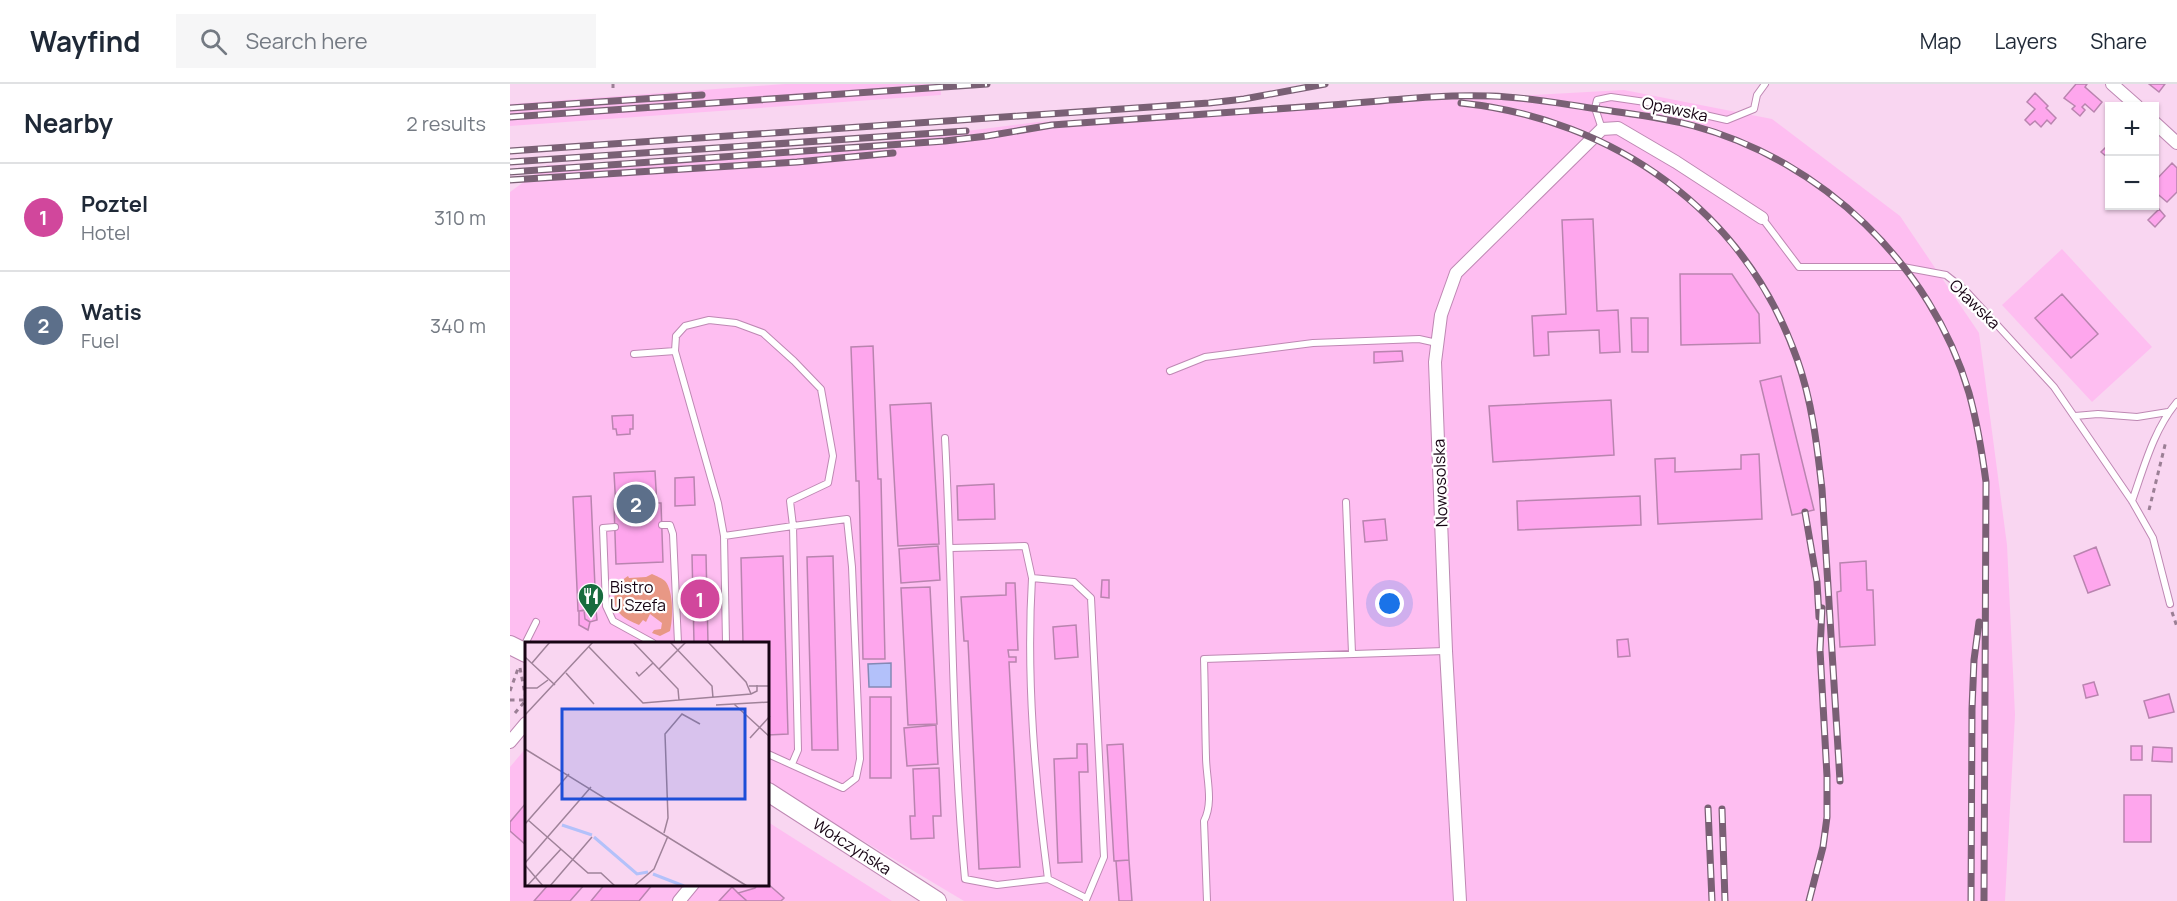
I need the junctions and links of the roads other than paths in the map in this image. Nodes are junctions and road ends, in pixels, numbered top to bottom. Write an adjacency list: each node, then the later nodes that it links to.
1 (1765, 84): 5 (lane, Opawska)
2 (2112, 84): 3 (street)
3 (2132, 102)
4 (2159, 127): 6 (street)
5 (1602, 129): 7 (street, Oławska); 8 (street, Nowosolska)
6 (2177, 143)
7 (1762, 218): 14 (lane, Oławska)
8 (1437, 343): 11 (lane); 30 (street, Nowosolska)
9 (675, 351): 10 (lane); 19 (lane); 21 (lane)
10 (634, 354)
11 (1170, 371)
12 (2177, 402): 13 (lane)
13 (2168, 412): 14 (lane); 16 (lane)
14 (2075, 416): 16 (lane, Oławska)
15 (945, 438): 22 (lane)
16 (2132, 501): 24 (lane, Oławska)
17 (1346, 502): 31 (lane)
18 (662, 525): 28 (lane)
19 (793, 526): 21 (lane); 35 (lane); 35 (lane)
20 (615, 527): 27 (lane)
21 (724, 536): 29 (lane)
22 (951, 548): 23 (lane); 37 (lane)
23 (1032, 578): 37 (lane); 39 (lane)
24 (2170, 604)
25 (536, 622): 26 (lane)
26 (525, 642)
27 (651, 642)
28 (678, 642)
29 (726, 642)
30 (1446, 651): 31 (lane); 43 (street, Nowosolska)
31 (1352, 653): 42 (lane)
32 (525, 724): 33 (street)
33 (510, 742)
34 (770, 754): 35 (lane)
35 (792, 764)
36 (770, 796): 41 (street, Wołczyńska)
37 (1048, 879): 39 (lane)
38 (692, 886): 40 (street)
39 (1086, 900)
40 (679, 901)
41 (937, 901)
42 (1207, 901)
43 (1460, 901)

